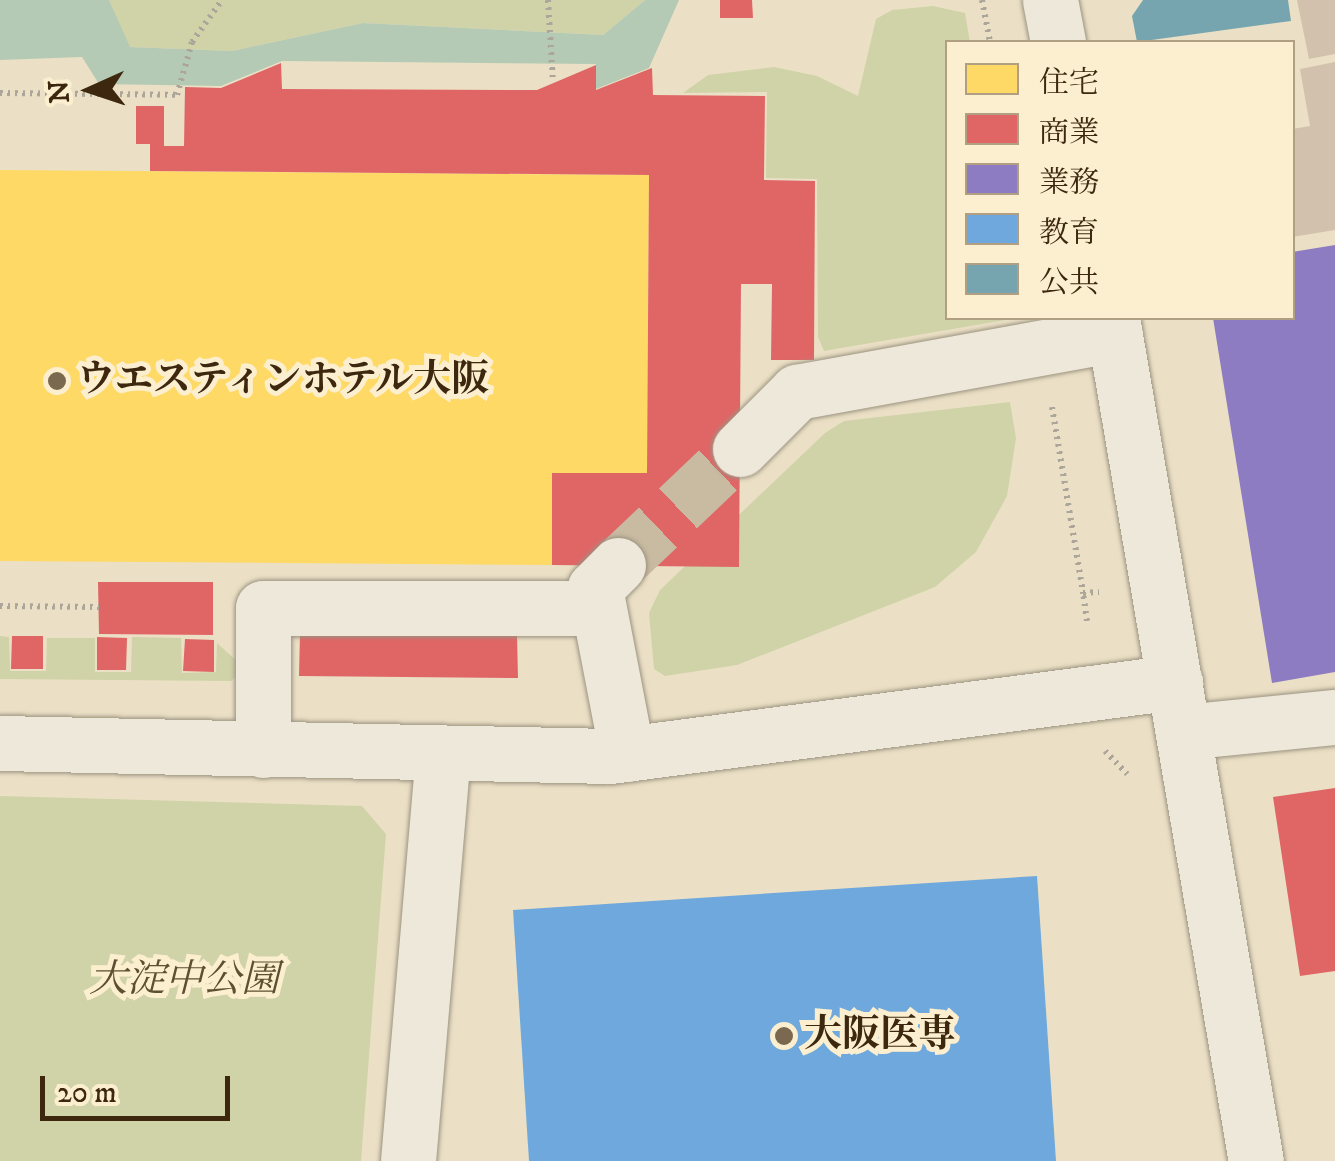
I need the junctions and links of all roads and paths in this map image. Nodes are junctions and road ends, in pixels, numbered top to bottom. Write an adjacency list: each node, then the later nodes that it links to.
1 (222, 0): 8 (path)
2 (548, 0): 7 (path)
3 (982, 0): 5 (path)
4 (1050, 0): 6 (street)
5 (990, 40)
6 (1058, 40)
7 (553, 82)
8 (0, 93)
9 (1113, 326): 10 (street); 17 (street)
10 (1042, 348): 11 (street); 13 (path)
11 (740, 448)
12 (1102, 592): 13 (path)
13 (1083, 593): 16 (path)
14 (0, 606): 15 (path)
15 (99, 606)
16 (1087, 621)
17 (1180, 706): 18 (street); 21 (street); 24 (street)
18 (1335, 718)
19 (0, 743): 20 (street)
20 (263, 750): 21 (street); 22 (street)
21 (627, 754): 22 (street)
22 (442, 755): 23 (street)
23 (408, 1161)
24 (1256, 1161)

